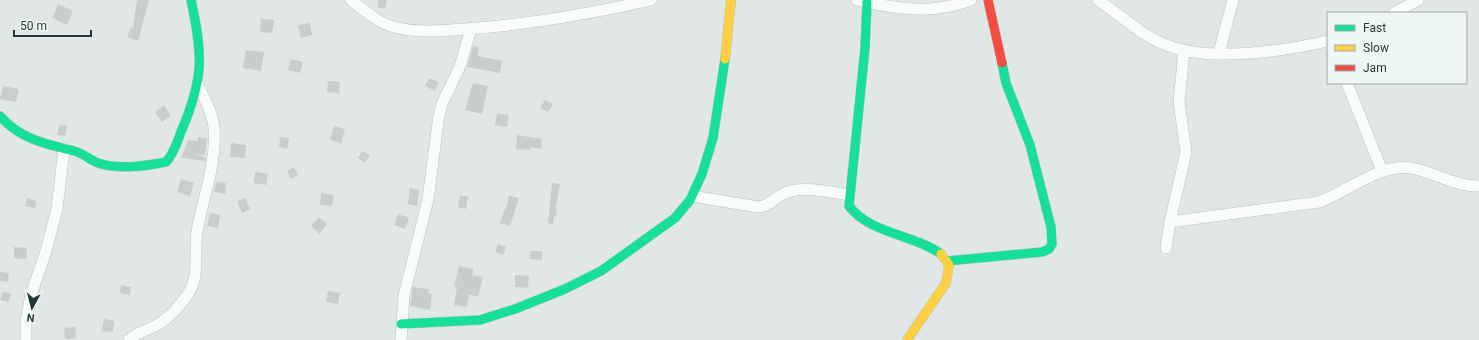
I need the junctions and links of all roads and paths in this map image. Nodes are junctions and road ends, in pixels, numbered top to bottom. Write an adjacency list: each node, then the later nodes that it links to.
1 (191, 0): 17 (street)
2 (351, 0): 12 (street)
3 (651, 0): 12 (street)
4 (732, 0): 23 (street)
5 (971, 0): 10 (street)
6 (988, 0): 26 (street)
7 (1098, 0): 14 (street)
8 (1233, 0): 15 (street)
9 (1418, 0): 11 (street)
10 (862, 1): 22 (street)
11 (1396, 12)
12 (471, 29): 27 (street)
13 (1327, 41): 15 (street)
14 (1184, 51): 15 (street); 24 (street)
15 (1219, 53)
16 (1347, 84): 20 (street)
17 (198, 85): 19 (street); 29 (street)
18 (0, 116): 19 (street)
19 (64, 149): 28 (street)
20 (1382, 171): 21 (street); 24 (street)
21 (1479, 186)
22 (849, 195): 23 (street); 26 (street)
23 (692, 196): 27 (street)
24 (1170, 222): 25 (street)
25 (1166, 248)
26 (947, 261): 30 (street)
27 (400, 334)
28 (26, 340)
29 (129, 340)
30 (907, 340)

